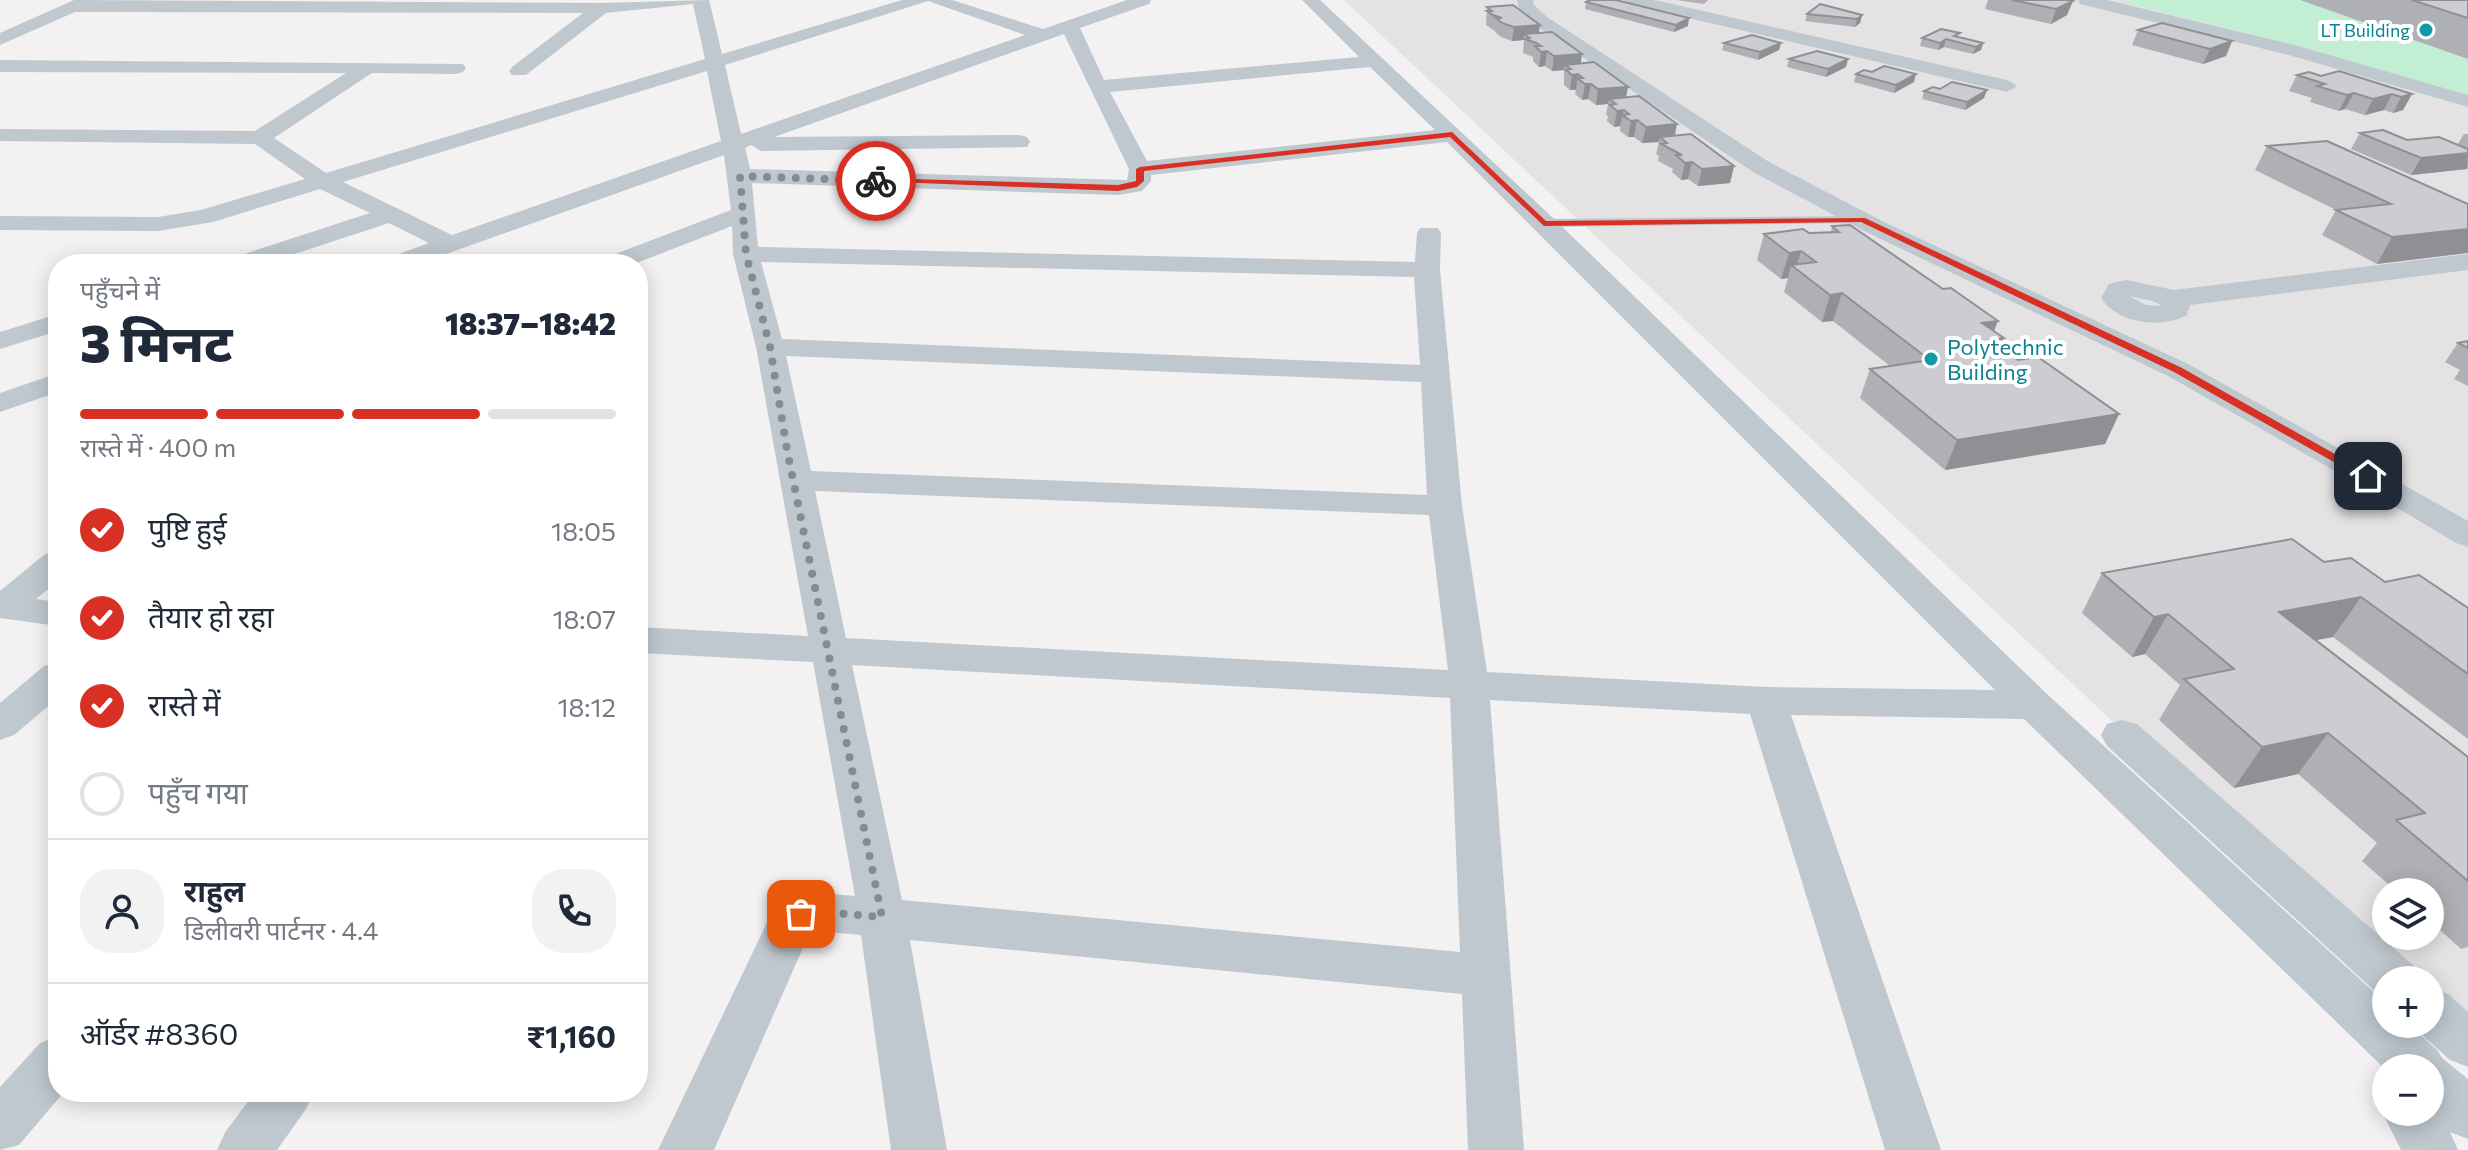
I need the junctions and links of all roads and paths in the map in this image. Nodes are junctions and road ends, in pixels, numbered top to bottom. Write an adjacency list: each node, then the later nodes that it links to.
1 (688, 0): 11 (street)
2 (701, 0): 18 (street)
3 (920, 0): 18 (street)
4 (935, 0): 16 (street)
5 (1143, 0): 15 (street)
6 (1310, 0): 19 (street)
7 (1525, 0): 36 (street)
8 (1632, 0): 14 (street)
9 (2086, 0): 26 (street)
10 (73, 7): 11 (street); 13 (street); 17 (street)
11 (601, 8): 23 (street)
12 (1752, 8): 14 (street)
13 (14, 14)
14 (1738, 24): 24 (street)
15 (1070, 26): 16 (street); 25 (street)
16 (1042, 35): 31 (street)
17 (0, 40)
18 (714, 61): 31 (street); 33 (street)
19 (1376, 61): 25 (street); 28 (street)
20 (0, 66): 21 (street)
21 (367, 68): 22 (street); 29 (street)
22 (456, 68)
23 (519, 71)
24 (2007, 86)
25 (1097, 87): 32 (street)
26 (2468, 101)
27 (0, 135): 29 (street)
28 (1452, 135): 32 (street); 38 (street)
29 (260, 138): 33 (street)
30 (1019, 142): 31 (street)
31 (736, 160): 32 (street); 34 (street); 39 (street)
32 (1140, 169)
33 (324, 182): 35 (street); 37 (street)
34 (741, 214): 42 (street); 43 (street)
35 (389, 215): 39 (street); 40 (street)
36 (1862, 220): 38 (lane); 45 (street)
37 (0, 223)
38 (1544, 223): 63 (street)
39 (451, 244): 41 (street)
40 (269, 254)
41 (422, 254)
42 (632, 254)
43 (746, 254): 48 (street); 49 (street)
44 (2468, 262): 45 (street)
45 (2060, 313): 54 (street)
46 (48, 325): 47 (street)
47 (0, 341)
48 (770, 347): 49 (street); 52 (street)
49 (1436, 374): 53 (street)
50 (48, 386): 51 (street)
51 (0, 403)
52 (794, 480): 53 (street); 59 (street)
53 (1445, 506): 61 (street)
54 (2468, 536)
55 (48, 570): 56 (street)
56 (3, 606): 57 (street)
57 (48, 613)
58 (648, 640): 59 (street)
59 (828, 649): 61 (street); 66 (street)
60 (48, 684): 64 (street)
61 (1469, 684): 62 (street); 68 (street)
62 (1766, 701): 63 (street); 84 (street)
63 (2034, 705): 69 (street)
64 (0, 725)
65 (2122, 735): 67 (street)
66 (882, 917): 68 (street); 81 (street); 82 (street)
67 (2380, 966)
68 (1484, 975): 83 (street)
69 (2344, 995): 72 (street); 73 (street)
70 (2444, 1023): 71 (street)
71 (2468, 1044)
72 (2377, 1054)
73 (2405, 1054)
74 (48, 1072): 79 (street)
75 (2444, 1091): 77 (street)
76 (280, 1102): 80 (street)
77 (2468, 1114)
78 (2417, 1126): 85 (street)
79 (0, 1127)
80 (245, 1150)
81 (686, 1150)
82 (919, 1150)
83 (1496, 1150)
84 (1913, 1150)
85 (2430, 1150)

